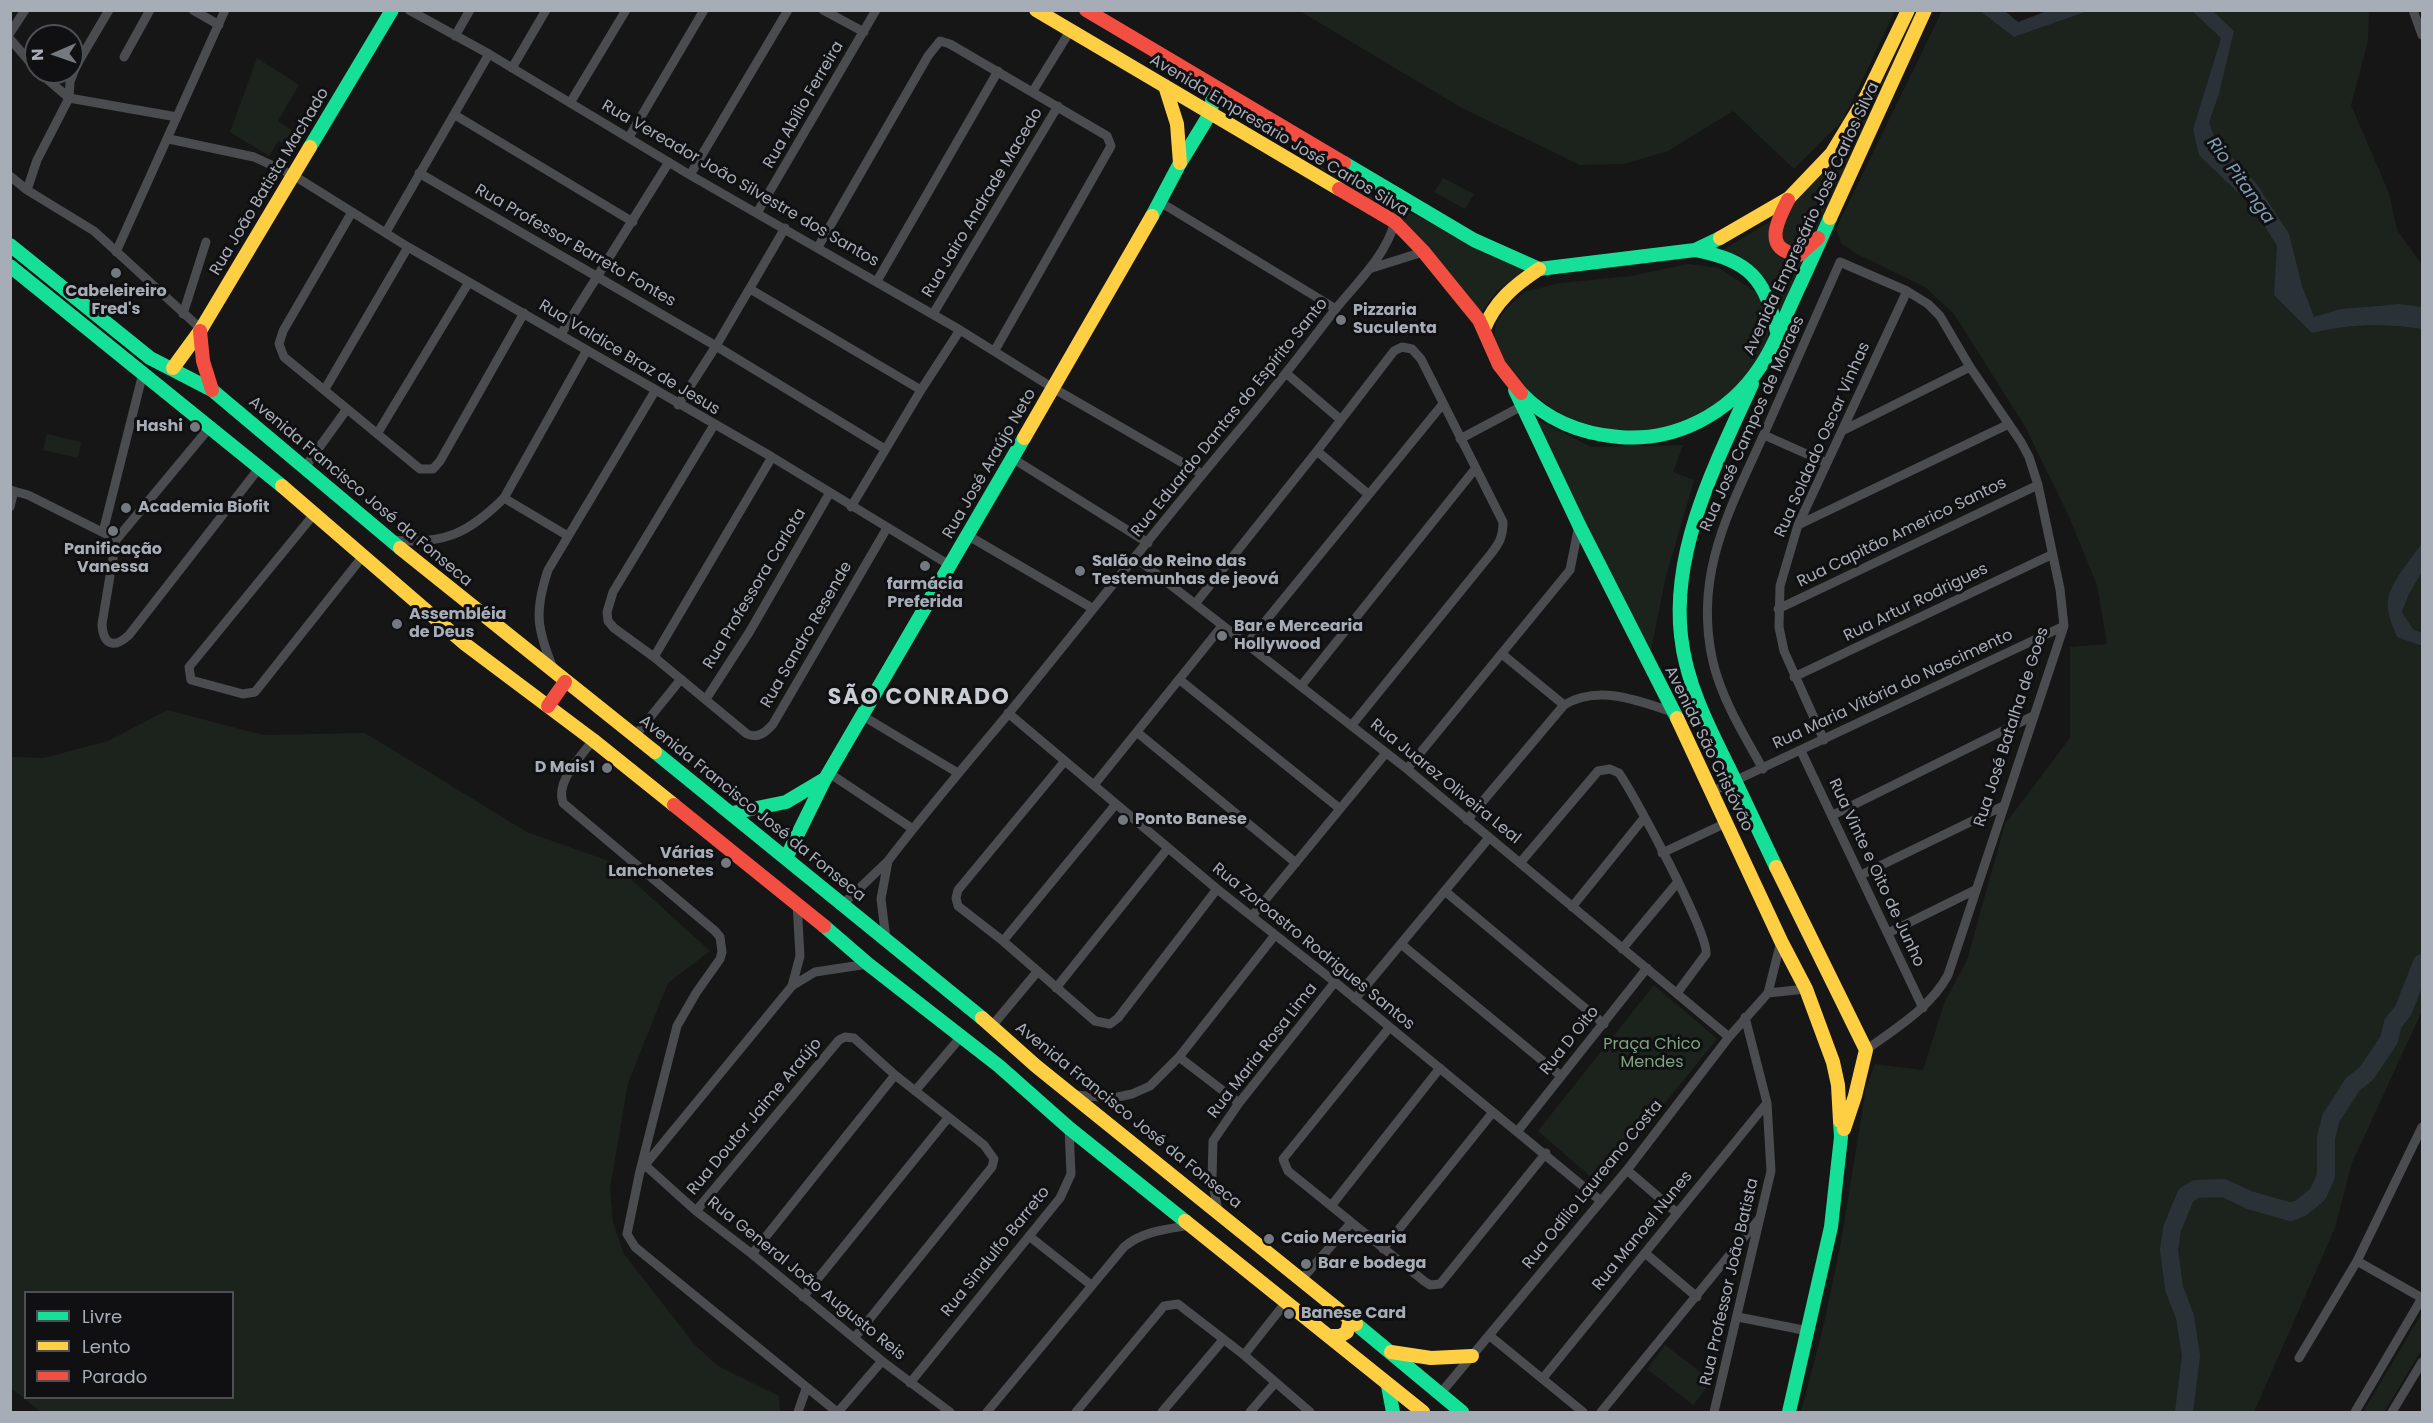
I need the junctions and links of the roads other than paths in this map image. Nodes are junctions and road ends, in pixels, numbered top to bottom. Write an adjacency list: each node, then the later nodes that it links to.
1 (25, 10): 23 (street)
2 (109, 10): 36 (street)
3 (150, 10): 29 (street)
4 (193, 10): 20 (street)
5 (225, 10): 20 (street)
6 (392, 10): 47 (main road, Rua João Batista Machado)
7 (409, 10): 25 (street, Rua Vereador João Silvestre dos Santos)
8 (470, 10): 25 (street)
9 (546, 10): 30 (street)
10 (626, 10): 37 (street)
11 (704, 10): 42 (street)
12 (788, 10): 48 (street)
13 (824, 10): 22 (street)
14 (876, 10): 22 (street, Rua Abílio Ferreira)
15 (1036, 10): 21 (main road, Avenida Empresário José Carlos Silva)
16 (1086, 10): 32 (main road, Avenida Empresário José Carlos Silva)
17 (1908, 10): 51 (main road, Avenida Empresário José Carlos Silva)
18 (1925, 10): 59 (main road, Avenida Empresário José Carlos Silva)
19 (2414, 10): 24 (street)
20 (219, 25): 41 (street)
21 (1070, 31): 34 (main road, Avenida Empresário José Carlos Silva); 35 (street)
22 (864, 32): 54 (street, Rua Abílio Ferreira)
23 (10, 33)
24 (2422, 35)
25 (455, 36): 27 (street, Rua Vereador João Silvestre dos Santos)
26 (10, 39): 28 (street)
27 (489, 54): 30 (street, Rua Vereador João Silvestre dos Santos); 40 (street)
28 (24, 56)
29 (124, 57)
30 (512, 68): 37 (street, Rua Vereador João Silvestre dos Santos)
31 (998, 71): 35 (street); 63 (street); 72 (street)
32 (1208, 83): 39 (main road); 70 (main road, Avenida Empresário José Carlos Silva)
33 (52, 84): 36 (street)
34 (1165, 86): 39 (main road, Avenida Empresário José Carlos Silva); 45 (main road)
35 (1033, 91): 38 (street)
36 (69, 98): 41 (street); 50 (street)
37 (570, 103): 42 (street, Rua Vereador João Silvestre dos Santos)
38 (1058, 106): 79 (street, Rua Jairo Andrade Macedo); 87 (street)
39 (1211, 112): 45 (main road, Rua José Araújo Neto); 56 (main road, Avenida Empresário José Carlos Silva)
40 (454, 115): 46 (street); 55 (street)
41 (177, 117): 43 (street)
42 (629, 137): 44 (street, Rua Vereador João Silvestre dos Santos)
43 (169, 139): 47 (street, Rua Valdice Braz de Jesus); 66 (street)
44 (669, 162): 48 (street, Rua Vereador João Silvestre dos Santos); 55 (street)
45 (1180, 163): 52 (main road, Rua José Araújo Neto)
46 (419, 173): 58 (street); 71 (street, Rua Professor Barreto Fontes)
47 (293, 175): 53 (street, Rua Valdice Braz de Jesus); 81 (main road, Rua João Batista Machado)
48 (690, 175): 54 (street, Rua Vereador João Silvestre dos Santos)
49 (10, 176): 50 (street)
50 (27, 190): 66 (street)
51 (1789, 198): 59 (main road); 64 (main road, Avenida Empresário José Carlos Silva)
52 (1160, 202): 76 (street); 94 (main road, Rua José Araújo Neto)
53 (352, 212): 58 (street, Rua Valdice Braz de Jesus); 95 (street)
54 (757, 213): 57 (street, Rua Vereador João Silvestre dos Santos)
55 (633, 222): 71 (street)
56 (1395, 222): 65 (main road, Avenida Empresário José Carlos Silva); 69 (street, Rua Eduardo Dantas do Espírito Santo)
57 (785, 228): 63 (street, Rua Vereador João Silvestre dos Santos); 74 (street)
58 (386, 232): 62 (street, Rua Valdice Braz de Jesus)
59 (1823, 233): 83 (main road, Avenida Empresário José Carlos Silva)
60 (206, 242): 78 (street)
61 (10, 245): 89 (main road, Avenida Francisco José da Fonseca)
62 (408, 247): 73 (street, Rua Valdice Braz de Jesus); 95 (street)
63 (818, 247): 72 (street, Rua Vereador João Silvestre dos Santos)
64 (1695, 250): 70 (main road, Avenida Empresário José Carlos Silva); 83 (main road)
65 (1426, 251): 69 (street); 80 (main road, Avenida Empresário José Carlos Silva)
66 (116, 252): 78 (street)
67 (1840, 262): 75 (street, Rua José Batalha de Goes); 109 (street, Rua José Campos de Moraes)
68 (10, 266): 90 (main road)
69 (1372, 268): 76 (street, Rua Eduardo Dantas do Espírito Santo)
70 (1539, 270): 80 (main road)
71 (598, 276): 84 (street); 85 (street, Rua Professor Barreto Fontes)
72 (877, 281): 79 (street, Rua Vereador João Silvestre dos Santos)
73 (469, 282): 77 (street, Rua Valdice Braz de Jesus); 108 (street)
74 (750, 289): 85 (street); 97 (street)
75 (1907, 291): 88 (street, Rua José Batalha de Goes); 107 (street, Rua Soldado Oscar Vinhas)
76 (1336, 309): 91 (street, Rua Eduardo Dantas do Espírito Santo)
77 (524, 313): 84 (street, Rua Valdice Braz de Jesus); 108 (street)
78 (183, 314): 81 (street)
79 (933, 314): 82 (street, Rua Vereador João Silvestre dos Santos)
80 (1484, 329): 93 (main road, Avenida Empresário José Carlos Silva)
81 (200, 330): 89 (main road, Rua João Batista Machado); 96 (main road)
82 (960, 330): 87 (street, Rua Vereador João Silvestre dos Santos); 97 (street)
83 (1777, 332): 92 (main road, Avenida Empresário José Carlos Silva)
84 (561, 334): 86 (street, Rua Valdice Braz de Jesus)
85 (716, 346): 99 (street); 111 (street, Rua Professor Barreto Fontes)
86 (587, 350): 98 (street, Rua Valdice Braz de Jesus); 124 (street)
87 (995, 350): 94 (street, Rua Vereador João Silvestre dos Santos)
88 (1970, 367): 104 (street, Rua José Batalha de Goes); 107 (street)
89 (173, 368): 96 (main road, Avenida Francisco José da Fonseca)
90 (143, 373): 106 (main road); 131 (street)
91 (1287, 374): 103 (street); 119 (street, Rua Eduardo Dantas do Espírito Santo)
92 (1755, 379): 93 (main road, Avenida Empresário José Carlos Silva); 173 (main road, Avenida São Cristóvão)
93 (1513, 385): 101 (main road, Avenida São Cristóvão)
94 (1053, 388): 114 (main road, Rua José Araújo Neto); 119 (street, Rua Vereador João Silvestre dos Santos)
95 (325, 389): 102 (street)
96 (212, 390): 117 (main road, Avenida Francisco José da Fonseca)
97 (921, 390): 111 (street)
98 (656, 391): 99 (street, Rua Valdice Braz de Jesus); 132 (street)
99 (678, 405): 105 (street, Rua Valdice Braz de Jesus)
100 (1442, 405): 103 (street); 110 (street); 123 (street)
101 (1522, 406): 110 (street); 128 (main road, Avenida São Cristóvão)
102 (347, 410): 108 (street); 117 (street)
103 (1341, 420): 112 (street)
104 (2009, 424): 120 (street, Rua José Batalha de Goes); 129 (street)
105 (714, 425): 113 (street, Rua Valdice Braz de Jesus); 148 (street, Rua Sandro Resende)
106 (210, 427): 116 (main road); 135 (street)
107 (1842, 431): 115 (street, Rua Soldado Oscar Vinhas)
108 (377, 434)
109 (1764, 435): 115 (street); 170 (street, Rua José Campos de Moraes)
110 (1460, 439): 118 (street)
111 (885, 449): 126 (street)
112 (1317, 451): 123 (street); 141 (street)
113 (772, 457): 122 (street, Rua Valdice Braz de Jesus); 148 (street)
114 (1012, 458): 133 (main road, Rua José Araújo Neto); 136 (street)
115 (1827, 463): 129 (street, Rua Soldado Oscar Vinhas)
116 (260, 467): 127 (main road); 135 (street)
117 (305, 467): 134 (main road, Avenida Francisco José da Fonseca)
118 (1475, 469): 153 (street); 161 (street)
119 (1202, 474): 136 (street, Rua Eduardo Dantas do Espírito Santo)
120 (2038, 485): 137 (street, Rua José Batalha de Goes); 143 (street, Rua Capitão Americo Santos)
121 (12, 490): 125 (street); 131 (street)
122 (830, 494): 126 (street, Rua Valdice Braz de Jesus); 154 (street, Rua Professora Carlota)
123 (1368, 494): 146 (street)
124 (504, 498): 132 (street); 134 (street)
125 (10, 507)
126 (851, 507): 130 (street, Rua Valdice Braz de Jesus)
127 (315, 513): 138 (main road); 138 (street)
128 (1579, 525): 147 (street); 158 (main road, Avenida São Cristóvão)
129 (1798, 525): 143 (street, Rua Soldado Oscar Vinhas)
130 (887, 528): 140 (street, Rua Valdice Braz de Jesus); 154 (street, Rua Sandro Resende)
131 (103, 532): 135 (street)
132 (568, 536): 150 (street)
133 (967, 536): 140 (main road, Rua José Araújo Neto); 142 (street)
134 (389, 539): 150 (main road, Avenida Francisco José da Fonseca)
135 (116, 540)
136 (1148, 543): 139 (street, Rua Eduardo Dantas do Espírito Santo)
137 (2051, 555): 145 (street, Rua José Batalha de Goes); 149 (street, Rua Artur Rodrigues)
138 (363, 556): 156 (main road)
139 (1136, 558): 141 (street, Rua Juarez Oliveira Leal); 142 (street, Rua Eduardo Dantas do Espírito Santo)
140 (951, 566): 159 (main road, Rua José Araújo Neto)
141 (1195, 604): 144 (street, Rua Juarez Oliveira Leal)
142 (1092, 608): 157 (street, Rua Eduardo Dantas do Espírito Santo)
143 (1778, 609): 149 (street, Rua Soldado Oscar Vinhas)
144 (1222, 626): 146 (street, Rua Juarez Oliveira Leal); 152 (street)
145 (2064, 626): 160 (street, Rua José Batalha de Goes); 165 (street, Rua Maria Vitória do Nascimento)
146 (1246, 645): 153 (street, Rua Juarez Oliveira Leal)
147 (1502, 654): 155 (street); 169 (street)
148 (654, 657): 151 (street, Rua Sandro Resende)
149 (1794, 677): 165 (street, Rua Soldado Oscar Vinhas)
150 (560, 678): 156 (main road); 163 (main road, Avenida Francisco José da Fonseca)
151 (681, 679): 154 (street, Rua Sandro Resende); 163 (street)
152 (1180, 680): 162 (street); 178 (street)
153 (1301, 686): 161 (street, Rua Juarez Oliveira Leal)
154 (706, 699)
155 (1564, 705): 158 (street); 182 (street)
156 (548, 706): 164 (main road)
157 (1008, 713): 168 (street, Rua Zoroastro Rodrigues Santos); 171 (street, Rua Eduardo Dantas do Espírito Santo)
158 (1675, 713): 175 (main road, Avenida São Cristóvão)
159 (863, 716): 171 (street); 172 (main road, Rua José Araújo Neto)
160 (2033, 716): 177 (street, Rua José Batalha de Goes); 180 (street)
161 (1352, 726): 167 (street, Rua Juarez Oliveira Leal)
162 (1138, 733): 174 (street); 190 (street)
163 (635, 736): 179 (main road, Avenida Francisco José da Fonseca)
164 (593, 740): 197 (main road); 247 (street)
165 (1824, 740): 166 (street, Rua Maria Vitória do Nascimento)
166 (1801, 751): 170 (street, Rua Maria Vitória do Nascimento); 180 (street, Rua Vinte e Oito de Junho)
167 (1386, 753): 169 (street, Rua Juarez Oliveira Leal); 178 (street)
168 (1065, 762): 174 (street, Rua Zoroastro Rodrigues Santos); 205 (street)
169 (1407, 769): 182 (street, Rua Juarez Oliveira Leal)
170 (1763, 769): 173 (street, Rua Maria Vitória do Nascimento)
171 (958, 773): 184 (street, Rua Eduardo Dantas do Espírito Santo)
172 (827, 776): 179 (main road); 184 (street); 188 (main road, Rua José Araújo Neto)
173 (1735, 781): 175 (street, Rua Maria Vitória do Nascimento); 226 (main road, Avenida São Cristóvão)
174 (1094, 785): 176 (street, Rua Zoroastro Rodrigues Santos)
175 (1711, 792): 183 (main road, Avenida São Cristóvão)
176 (1116, 804): 186 (street, Rua Zoroastro Rodrigues Santos); 205 (street)
177 (2003, 806): 192 (street); 195 (street, Rua José Batalha de Goes)
178 (1339, 808): 190 (street)
179 (732, 813): 188 (main road, Avenida Francisco José da Fonseca)
180 (1833, 815): 192 (street, Rua Vinte e Oito de Junho)
181 (1644, 818): 187 (street); 191 (street); 199 (street)
182 (1467, 820): 185 (street, Rua Juarez Oliveira Leal)
183 (1726, 824): 187 (street); 204 (main road, Avenida São Cristóvão)
184 (913, 829): 189 (street, Rua Eduardo Dantas do Espírito Santo)
185 (1488, 839): 191 (street, Rua Juarez Oliveira Leal); 196 (street)
186 (1168, 848): 194 (street, Rua Zoroastro Rodrigues Santos); 213 (street)
187 (1662, 853): 193 (street)
188 (786, 858): 198 (main road, Avenida Francisco José da Fonseca)
189 (888, 861): 198 (street); 203 (street, Rua Eduardo Dantas do Espírito Santo)
190 (1296, 863): 200 (street)
191 (1520, 863): 199 (street, Rua Juarez Oliveira Leal)
192 (1861, 875): 201 (street, Rua Vinte e Oito de Junho)
193 (1677, 883): 207 (street); 215 (street)
194 (1217, 889): 200 (street, Rua Zoroastro Rodrigues Santos); 213 (street)
195 (1975, 890): 201 (street); 218 (street, Rua José Batalha de Goes)
196 (1446, 892): 206 (street); 220 (street)
197 (797, 903): 208 (main road); 212 (street)
198 (844, 903): 203 (main road, Avenida Francisco José da Fonseca)
199 (1572, 907): 207 (street, Rua Juarez Oliveira Leal)
200 (1252, 916): 202 (street, Rua Zoroastro Rodrigues Santos)
201 (1888, 933): 218 (street, Rua Vinte e Oito de Junho)
202 (1275, 935): 211 (street, Rua Zoroastro Rodrigues Santos); 227 (street)
203 (886, 939): 221 (main road, Avenida Francisco José da Fonseca)
204 (1781, 940): 214 (main road, Avenida São Cristóvão); 216 (street)
205 (1004, 941): 210 (street)
206 (1401, 944): 217 (street); 233 (street)
207 (1622, 949): 209 (street, Rua Juarez Oliveira Leal)
208 (868, 964): 212 (street); 224 (main road)
209 (1647, 968): 215 (street, Rua Juarez Oliveira Leal); 220 (street, Rua D Oito)
210 (1037, 972): 213 (street); 221 (street)
211 (1335, 982): 217 (street, Rua Zoroastro Rodrigues Santos); 238 (street, Rua Maria Rosa Lima)
212 (792, 986): 247 (street)
213 (1056, 988)
214 (1806, 989): 216 (street); 235 (main road, Avenida São Cristóvão)
215 (1677, 993): 223 (street, Rua Juarez Oliveira Leal)
216 (1768, 993): 219 (street, Rua Odílio Laureano Costa)
217 (1355, 999): 222 (street, Rua Zoroastro Rodrigues Santos)
218 (1923, 1008): 226 (street, Rua José Batalha de Goes)
219 (1745, 1017): 223 (street, Rua Odílio Laureano Costa); 239 (street, Rua Professor João Batista)
220 (1604, 1024): 233 (street, Rua D Oito)
221 (992, 1026): 225 (main road, Avenida Francisco José da Fonseca)
222 (1389, 1028): 230 (street, Rua Zoroastro Rodrigues Santos); 250 (street)
223 (1729, 1037): 248 (street, Rua Odílio Laureano Costa)
224 (960, 1038): 228 (main road); 236 (street)
225 (1017, 1047): 228 (main road); 229 (main road, Avenida Francisco José da Fonseca)
226 (1866, 1050): 231 (main road)
227 (1179, 1057): 237 (street); 238 (street)
228 (999, 1066): 234 (main road)
229 (1036, 1066): 234 (main road); 237 (main road, Avenida Francisco José da Fonseca)
230 (1440, 1068): 240 (street, Rua Zoroastro Rodrigues Santos); 250 (street)
231 (1861, 1074): 235 (main road); 245 (main road)
232 (895, 1075): 236 (street, Rua Doutor Jaime Araújo); 251 (street, Rua Doutor Jaime Araújo); 260 (street)
233 (1561, 1076): 244 (street, Rua D Oito)
234 (1014, 1080): 243 (main road)
235 (1838, 1085): 245 (main road, Avenida São Cristóvão)
236 (915, 1091): 241 (street, Rua Doutor Jaime Araújo)
237 (1073, 1094): 252 (main road, Avenida Francisco José da Fonseca)
238 (1239, 1102): 252 (street, Rua Maria Rosa Lima)
239 (1767, 1104): 253 (street, Rua Manoel Nunes); 254 (street, Rua Professor João Batista)
240 (1492, 1112): 244 (street, Rua Zoroastro Rodrigues Santos); 258 (street)
241 (948, 1118): 264 (street); 274 (street, Rua Doutor Jaime Araújo)
242 (2422, 1127): 261 (street)
243 (1069, 1128): 256 (main road); 257 (street, Rua Sindulfo Barreto)
244 (1517, 1132): 246 (street, Rua Zoroastro Rodrigues Santos)
245 (1841, 1137): 270 (main road)
246 (1546, 1154): 249 (street, Rua Zoroastro Rodrigues Santos); 258 (street)
247 (643, 1168): 251 (street, Rua General João Augusto Reis); 287 (street)
248 (1628, 1170): 249 (street, Rua Odílio Laureano Costa); 253 (street)
249 (1601, 1201): 273 (street, Rua Odílio Laureano Costa)
250 (1331, 1206): 255 (street)
251 (696, 1211): 260 (street, Rua General João Augusto Reis)
252 (1218, 1211): 262 (main road, Avenida Francisco José da Fonseca)
253 (1677, 1213): 259 (street, Rua Manoel Nunes)
254 (1762, 1216): 265 (street); 268 (street, Rua Professor João Batista)
255 (1351, 1223): 258 (street); 262 (street)
256 (1191, 1225): 263 (street); 267 (main road)
257 (1029, 1236): 263 (street); 284 (street, Rua Sindulfo Barreto)
258 (1383, 1249)
259 (1645, 1253): 265 (street); 283 (street, Rua Manoel Nunes)
260 (752, 1254): 264 (street, Rua General João Augusto Reis)
261 (2357, 1262): 266 (street); 280 (street)
262 (1302, 1279): 269 (main road, Avenida Francisco José da Fonseca)
263 (1091, 1285): 294 (street)
264 (802, 1297): 274 (street, Rua General João Augusto Reis)
265 (1697, 1297): 302 (street)
266 (2422, 1298): 305 (street)
267 (1286, 1302): 272 (main road); 278 (street)
268 (1738, 1317): 270 (street); 303 (street, Rua Professor João Batista)
269 (1350, 1319): 271 (main road, Avenida Francisco José da Fonseca); 272 (main road)
270 (1808, 1331): 304 (main road)
271 (1365, 1332): 276 (main road, Avenida Francisco José da Fonseca); 277 (main road)
272 (1329, 1336): 277 (main road)
273 (1490, 1336): 279 (street, Rua Odílio Laureano Costa); 283 (street)
274 (855, 1338): 281 (street, Rua General João Augusto Reis)
275 (1223, 1340): 278 (street); 295 (street); 296 (street)
276 (1387, 1351): 279 (main road); 288 (main road, Avenida Francisco José da Fonseca)
277 (1348, 1352): 286 (main road)
278 (1244, 1355): 285 (street)
279 (1472, 1356): 288 (street, Rua Odílio Laureano Costa)
280 (2299, 1358)
281 (882, 1360): 284 (street, Rua General João Augusto Reis); 292 (street)
282 (2422, 1362): 289 (street)
283 (1543, 1378): 301 (street)
284 (910, 1383): 293 (street, Rua General João Augusto Reis)
285 (1275, 1383): 297 (street); 298 (street)
286 (1388, 1386): 290 (main road); 299 (main road)
287 (806, 1389): 291 (street); 292 (street)
288 (1440, 1394): 300 (main road, Avenida Francisco José da Fonseca)
289 (2397, 1411)
290 (1421, 1412)
291 (798, 1413)
292 (837, 1413)
293 (950, 1413)
294 (987, 1413)
295 (1076, 1413)
296 (1162, 1413)
297 (1250, 1413)
298 (1310, 1413)
299 (1393, 1413)
300 (1462, 1413)
301 (1583, 1413)
302 (1601, 1413)
303 (1714, 1413)
304 (1789, 1413)
305 (2355, 1413)

